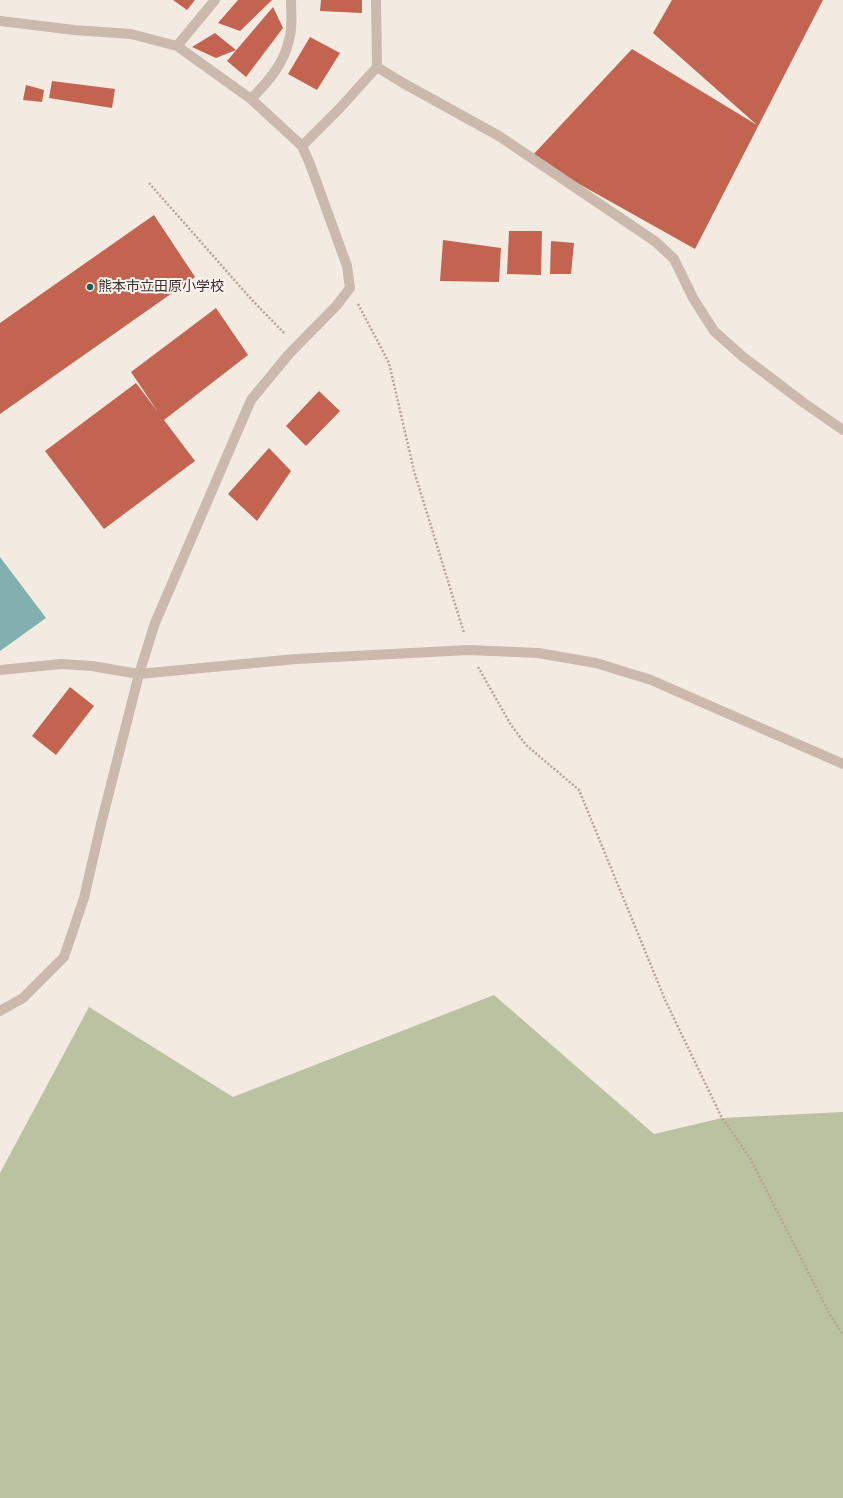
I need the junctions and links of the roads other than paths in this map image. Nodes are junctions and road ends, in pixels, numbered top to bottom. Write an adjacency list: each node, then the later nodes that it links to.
1 (215, 0): 5 (street)
2 (291, 0): 7 (street)
3 (376, 0): 6 (street)
4 (0, 21): 5 (street)
5 (177, 46): 7 (street)
6 (377, 67): 8 (street); 9 (street)
7 (251, 99): 8 (street)
8 (302, 146): 11 (street)
9 (843, 430)
10 (0, 670): 11 (street)
11 (139, 674): 12 (street); 13 (street)
12 (843, 764)
13 (0, 1011)

